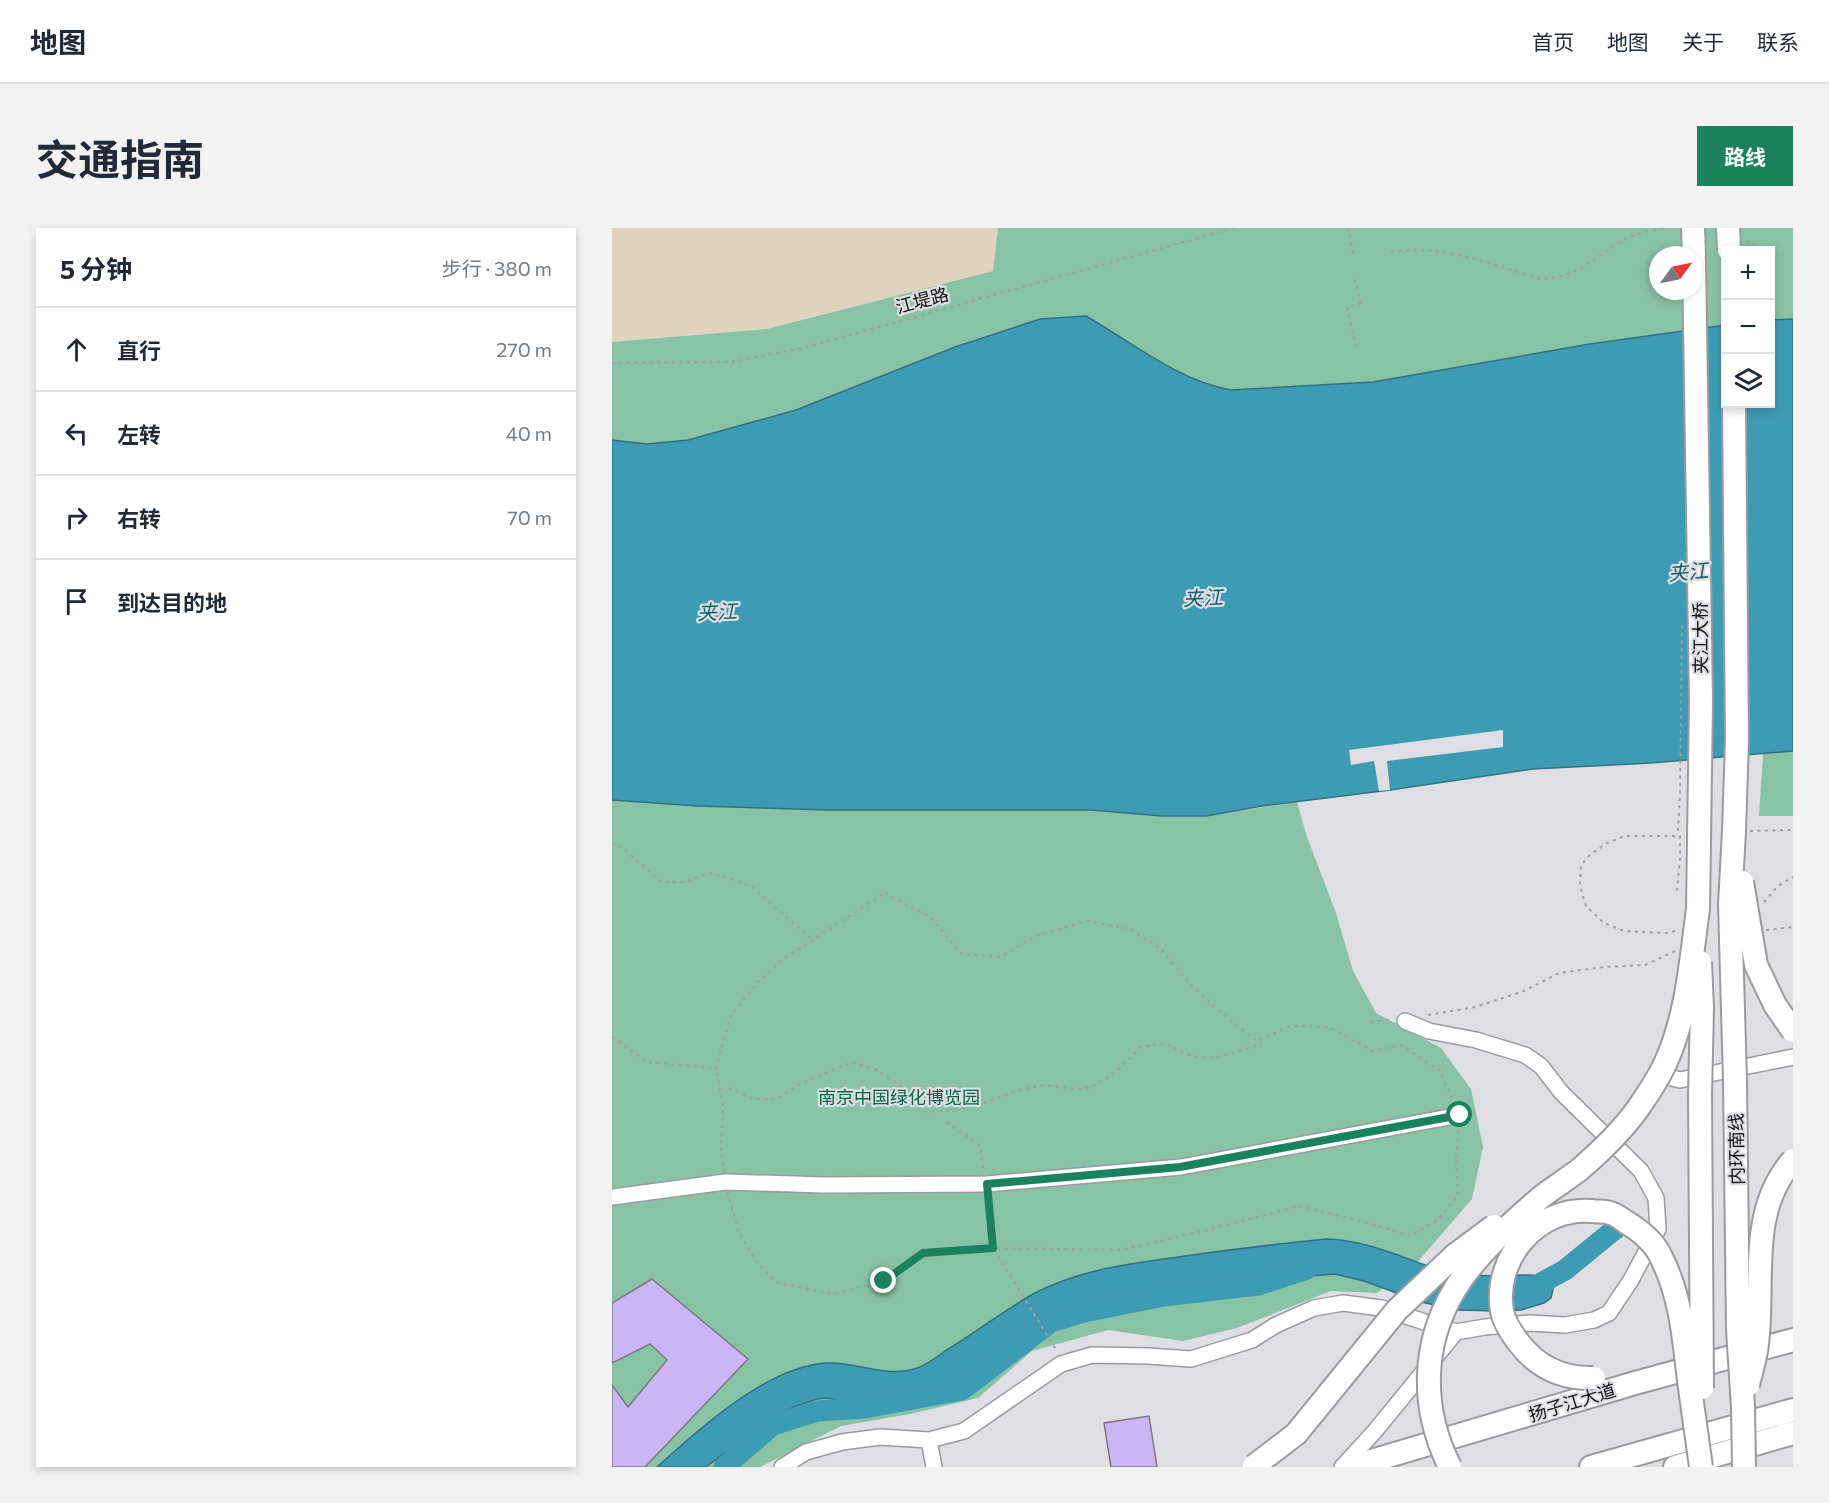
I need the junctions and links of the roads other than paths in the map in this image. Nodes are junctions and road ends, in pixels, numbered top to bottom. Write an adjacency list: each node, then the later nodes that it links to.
1 (1693, 228): 3 (highway, 夹江大桥)
2 (1728, 228): 4 (highway, bridge)
3 (1694, 246)
4 (1729, 246)
5 (1695, 300): 8 (highway, 夹江大桥)
6 (1734, 408): 7 (highway, 夹江大桥)
7 (1742, 836): 10 (highway, bridge); 20 (highway, 内环南线, bridge)
8 (1698, 909): 16 (highway, bridge); 32 (highway, 内环南线, bridge)
9 (1399, 1020): 17 (lane)
10 (1793, 1031)
11 (1793, 1057): 12 (lane)
12 (1661, 1075)
13 (1460, 1115): 15 (lane)
14 (1793, 1160): 20 (highway, bridge)
15 (612, 1197)
16 (1539, 1199): 26 (highway, bridge); 29 (highway, bridge)
17 (1456, 1332): 23 (lane); 27 (lane)
18 (1793, 1340): 19 (highway, 扬子江大道)
19 (1635, 1383): 28 (highway, 扬子江大道); 32 (highway, bridge)
20 (1743, 1407): 33 (highway, 内环南线, bridge)
21 (1793, 1410): 30 (highway)
22 (1793, 1433): 31 (highway)
23 (928, 1440): 24 (lane); 25 (lane)
24 (782, 1467)
25 (934, 1467)
26 (1254, 1467)
27 (1341, 1467)
28 (1351, 1467)
29 (1450, 1467)
30 (1591, 1467)
31 (1675, 1467)
32 (1702, 1467)
33 (1743, 1467)

